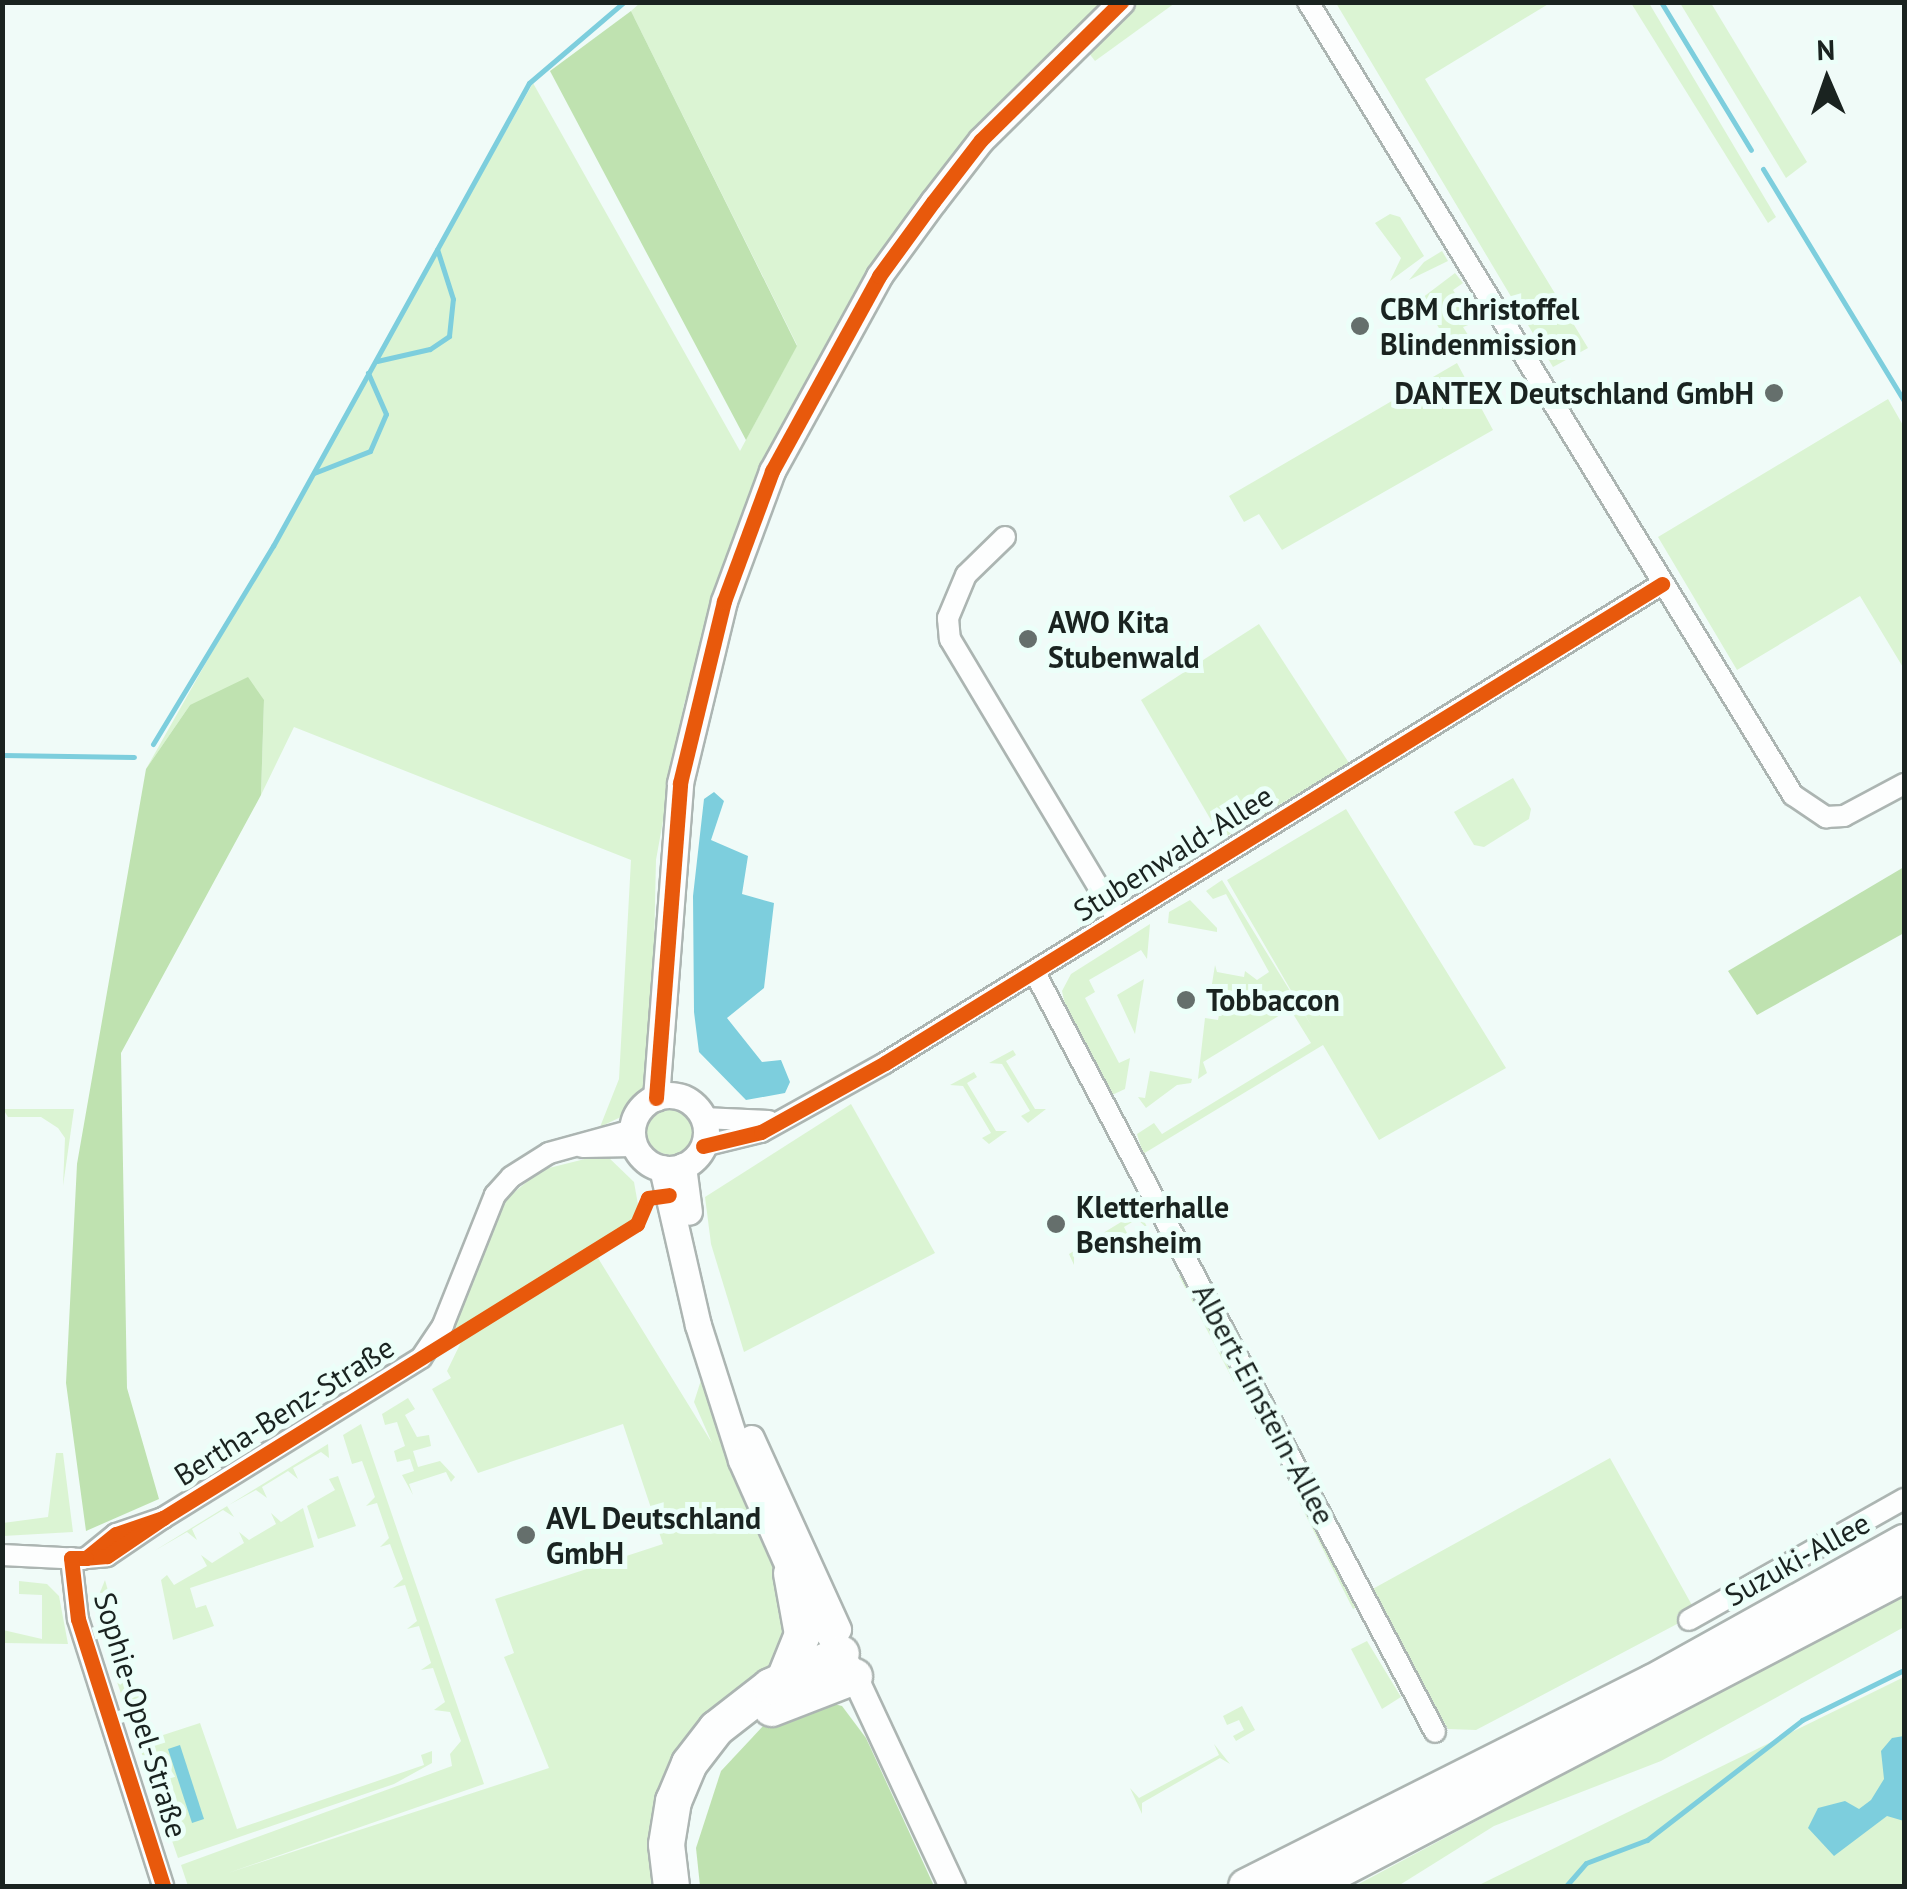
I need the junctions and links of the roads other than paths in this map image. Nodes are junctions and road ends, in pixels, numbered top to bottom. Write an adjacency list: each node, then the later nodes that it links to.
1 (1121, 2): 8 (street)
2 (1308, 2): 4 (street)
3 (1005, 537): 6 (street, Stubenwald-Allee)
4 (1662, 584): 5 (street); 6 (street, Stubenwald-Allee)
5 (1904, 784)
6 (1118, 920): 7 (street, Stubenwald-Allee)
7 (1034, 971): 10 (street, Stubenwald-Allee); 23 (street, Albert-Einstein-Allee)
8 (667, 1097): 9 (street); 11 (street)
9 (704, 1118): 10 (street); 12 (street)
10 (786, 1120): 12 (street, Stubenwald-Allee)
11 (633, 1138): 13 (street); 17 (street, Bertha-Benz-Straße)
12 (703, 1146): 13 (street)
13 (672, 1167): 18 (street); 21 (street)
14 (1904, 1498): 20 (street, Suzuki-Allee)
15 (1904, 1542): 28 (highway)
16 (2, 1555): 17 (street, Bertha-Benz-Straße)
17 (79, 1558): 24 (street, Sophie-Opel-Straße)
18 (792, 1573): 21 (street); 22 (highway)
19 (1904, 1574): 29 (highway)
20 (1689, 1620)
21 (848, 1665): 22 (highway); 26 (highway); 27 (street)
22 (784, 1676): 25 (highway)
23 (1435, 1732)
24 (162, 1886)
25 (670, 1886)
26 (683, 1886)
27 (952, 1886)
28 (1246, 1886)
29 (1307, 1886)

